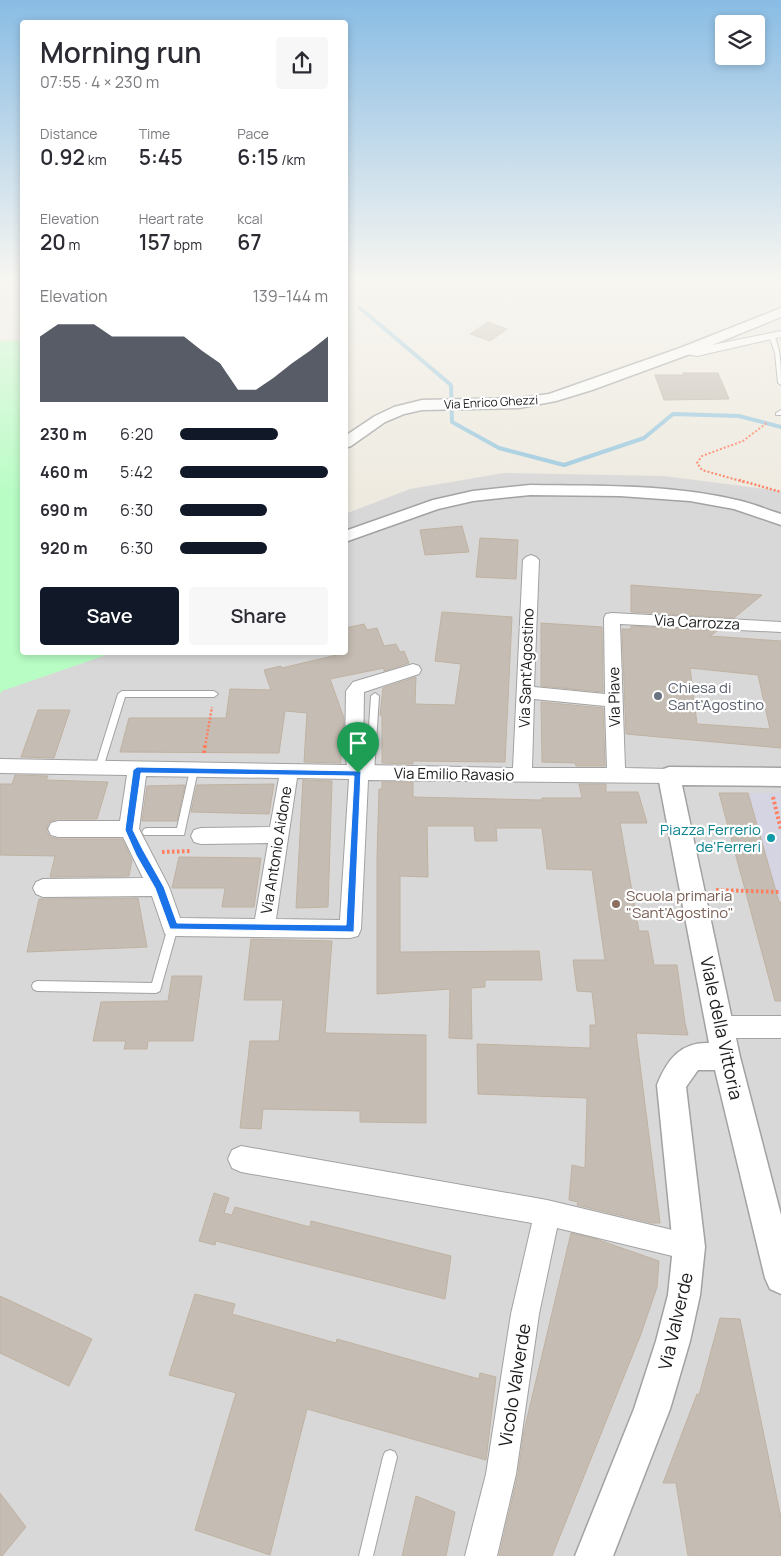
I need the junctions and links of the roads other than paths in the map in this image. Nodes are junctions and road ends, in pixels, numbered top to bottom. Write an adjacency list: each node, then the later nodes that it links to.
1 (681, 353): 4 (street, Via Enrico Ghezzi)
2 (779, 353): 3 (lane)
3 (781, 383)
4 (348, 440)
5 (781, 520): 6 (street)
6 (348, 536)
7 (530, 560): 11 (street, Via Sant'Agostino)
8 (612, 618): 9 (street, Via Carrozza); 14 (street, Via Piave)
9 (781, 627)
10 (413, 670): 20 (street)
11 (525, 692): 14 (street); 21 (street, Via Sant'Agostino)
12 (214, 694): 16 (lane)
13 (375, 696): 20 (lane)
14 (614, 701): 22 (street, Via Piave)
15 (0, 766): 16 (street, Via Emilio Ravasio)
16 (99, 768): 17 (street, Via Emilio Ravasio)
17 (137, 770): 18 (street, Via Emilio Ravasio); 26 (street)
18 (194, 770): 19 (street, Via Emilio Ravasio); 26 (lane)
19 (289, 771): 20 (street, Via Emilio Ravasio); 27 (street, Via Antonio Aidone)
20 (364, 773): 21 (street, Via Emilio Ravasio); 32 (street)
21 (522, 775): 22 (street, Via Emilio Ravasio)
22 (616, 776): 23 (street, Via Emilio Ravasio)
23 (669, 776): 24 (street); 35 (street, Viale della Vittoria)
24 (774, 777)
25 (58, 830): 26 (street)
26 (138, 831): 29 (street)
27 (279, 835): 28 (street); 32 (street, Via Antonio Aidone)
28 (201, 836)
29 (159, 887): 30 (street); 31 (street)
30 (43, 888)
31 (173, 927): 32 (street); 33 (lane)
32 (264, 928)
33 (37, 986)
34 (781, 1027): 35 (street)
35 (723, 1042): 38 (street, Via Valverde); 39 (street, Viale della Vittoria)
36 (241, 1159): 37 (street)
37 (547, 1213): 38 (street); 42 (street, Vicolo Valverde)
38 (689, 1247): 43 (street, Via Valverde)
39 (781, 1278)
40 (390, 1457): 41 (lane)
41 (366, 1556)
42 (481, 1556)
43 (594, 1556)

